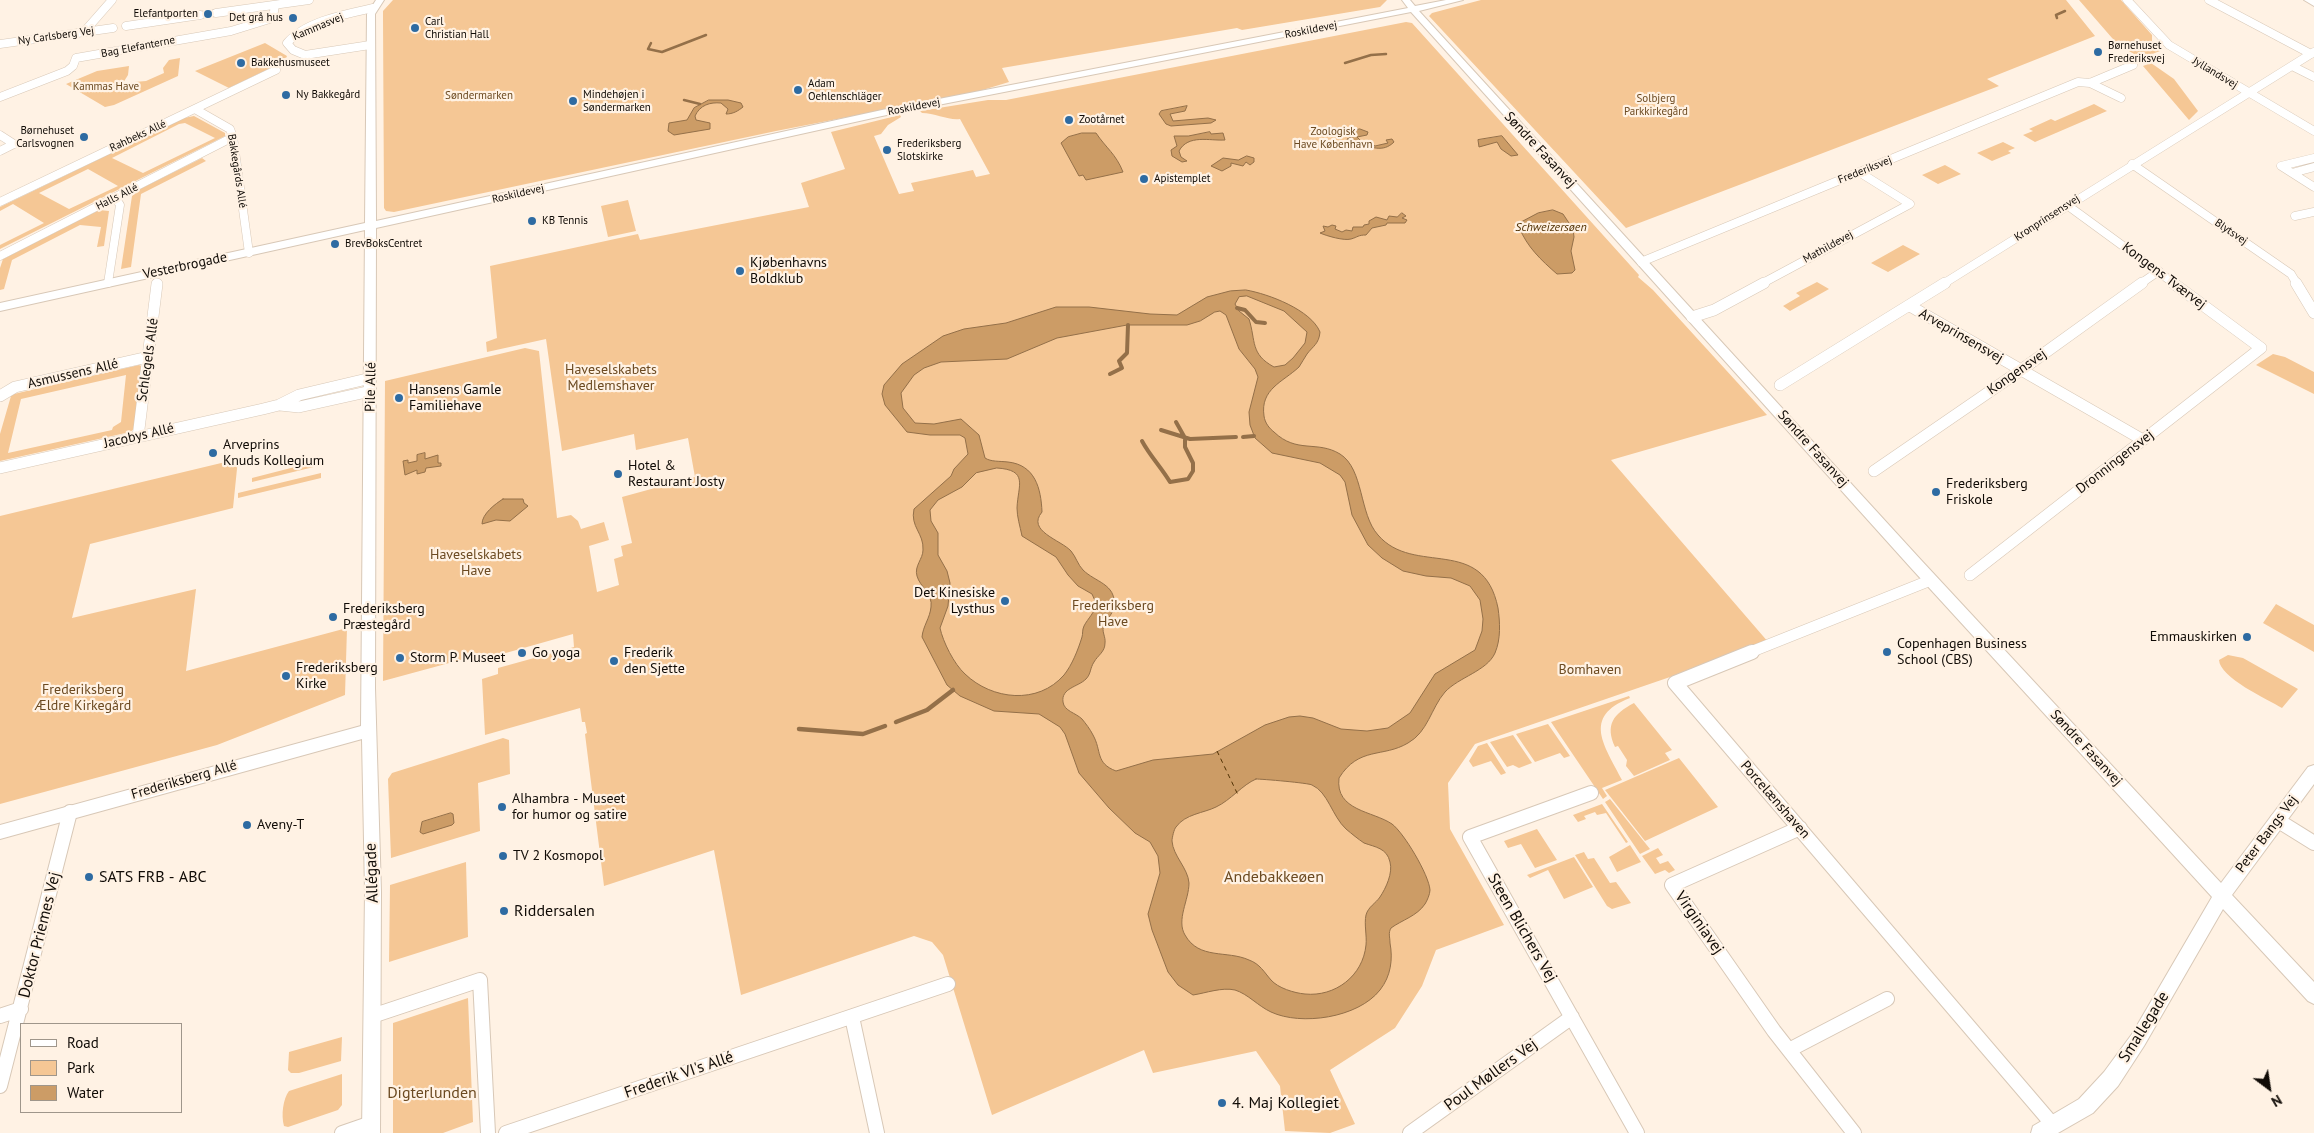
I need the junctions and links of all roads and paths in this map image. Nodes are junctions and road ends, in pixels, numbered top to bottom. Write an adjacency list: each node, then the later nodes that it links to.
1 (112, 0): 18 (street)
2 (309, 0): 9 (street)
3 (380, 0): 12 (street)
4 (1406, 0): 13 (street, Søndre Fasanvej)
5 (1459, 0): 13 (street, Roskildevej)
6 (2127, 0): 27 (street, Jyllandsvej)
7 (2210, 0): 21 (street)
8 (2308, 0): 10 (street)
9 (291, 1): 11 (street)
10 (2314, 3)
11 (275, 5): 14 (street); 28 (street, Bag Elefanterne)
12 (373, 8): 20 (street, Pile Allé); 20 (street, Kammasvej)
13 (1414, 10): 46 (street, Roskildevej); 49 (street, Søndre Fasanvej)
14 (216, 13)
15 (200, 15): 16 (street)
16 (126, 26)
17 (113, 28): 18 (street, Ny Carlsberg Vej)
18 (84, 32): 19 (street, Ny Carlsberg Vej)
19 (0, 44)
20 (370, 45): 46 (street, Pile Allé)
21 (2312, 53): 23 (street, Kronprinsensvej)
22 (2133, 65): 26 (street, Frederiksvej)
23 (2292, 66): 25 (street); 27 (street, Kronprinsensvej)
24 (276, 70): 30 (street, Rahbeks Allé)
25 (2314, 77)
26 (2090, 83): 29 (street); 38 (street, Frederiksvej)
27 (2249, 93): 31 (street, Jyllandsvej); 36 (street, Kronprinsensvej)
28 (0, 97)
29 (2121, 98)
30 (195, 109): 33 (street, Bakkegårds Allé); 42 (street, Rahbeks Allé)
31 (2314, 131)
32 (0, 135): 34 (street)
33 (233, 137): 41 (street, Halls Allé); 47 (street, Bakkegårds Allé)
34 (0, 151)
35 (2314, 158): 39 (street)
36 (2132, 164): 43 (street, Kronprinsensvej); 55 (street, Blytsvej)
37 (2314, 167): 39 (street)
38 (1859, 172): 49 (street, Frederiksvej); 56 (street, Mathildevej)
39 (2292, 173): 40 (street)
40 (2314, 186)
41 (116, 197): 48 (street, Halls Allé); 51 (street)
42 (0, 202)
43 (2067, 205): 50 (street, Kongens Tværvej); 53 (street, Kronprinsensvej)
44 (2314, 212): 45 (street)
45 (2295, 216)
46 (371, 226): 47 (street, Vesterbrogade); 60 (street, Pile Allé)
47 (249, 252): 51 (street, Vesterbrogade)
48 (0, 256)
49 (1641, 262): 56 (street, Søndre Fasanvej)
50 (2159, 271): 57 (street, Kongens Tværvej); 59 (street, Kongensvej)
51 (108, 283): 54 (street, Vesterbrogade)
52 (157, 284): 58 (street, Schlegels Allé)
53 (1910, 306): 59 (street, Arveprinsensvej); 61 (street, Kronprinsensvej)
54 (0, 307)
55 (2314, 313)
56 (1692, 317): 68 (street, Søndre Fasanvej)
57 (2261, 348): 64 (street, Dronningensvej)
58 (148, 357): 62 (street, Asmussens Allé); 63 (street, Schlegels Allé)
59 (2021, 370): 64 (street, Arveprinsensvej); 66 (street, Kongensvej)
60 (371, 385): 63 (street, Jacobys Allé); 69 (street, Pile Allé)
61 (1780, 385)
62 (0, 396)
63 (138, 437): 65 (street, Jacobys Allé)
64 (2143, 440): 67 (street, Dronningensvej)
65 (0, 468)
66 (1874, 472)
67 (1970, 575)
68 (1930, 580): 74 (street, Porcelænshaven); 77 (street, Søndre Fasanvej)
69 (369, 730): 72 (street, Frederiksberg Allé); 83 (street, Allégade)
70 (2314, 772): 73 (street, Peter Bangs Vej)
71 (1591, 793): 85 (street, Steen Blichers Vej)
72 (70, 812): 75 (street, Frederiksberg Allé); 81 (street, Doktor Priemes Vej)
73 (2277, 820): 76 (street); 77 (street, Peter Bangs Vej)
74 (1800, 828): 86 (street, Virginiavej); 89 (street, Porcelænshaven)
75 (0, 832)
76 (2314, 843)
77 (2222, 896): 79 (street, Søndre Fasanvej); 89 (street, Smallegade)
78 (948, 984): 84 (street, Frederik VI's Allé)
79 (2314, 995)
80 (1887, 999): 86 (street)
81 (21, 1010): 82 (street); 87 (street, Doktor Priemes Vej)
82 (0, 1016)
83 (372, 1016): 88 (street, Allégade); 91 (street)
84 (852, 1017): 92 (street, Frederik VI's Allé); 93 (street)
85 (1572, 1017): 94 (street, Poul Møllers Vej); 95 (street, Steen Blichers Vej)
86 (1789, 1050): 96 (street, Virginiavej)
87 (0, 1086)
88 (371, 1128): 90 (street)
89 (2047, 1130)
90 (342, 1133)
91 (488, 1133)
92 (506, 1133)
93 (877, 1133)
94 (1410, 1133)
95 (1637, 1133)
96 (1854, 1133)

